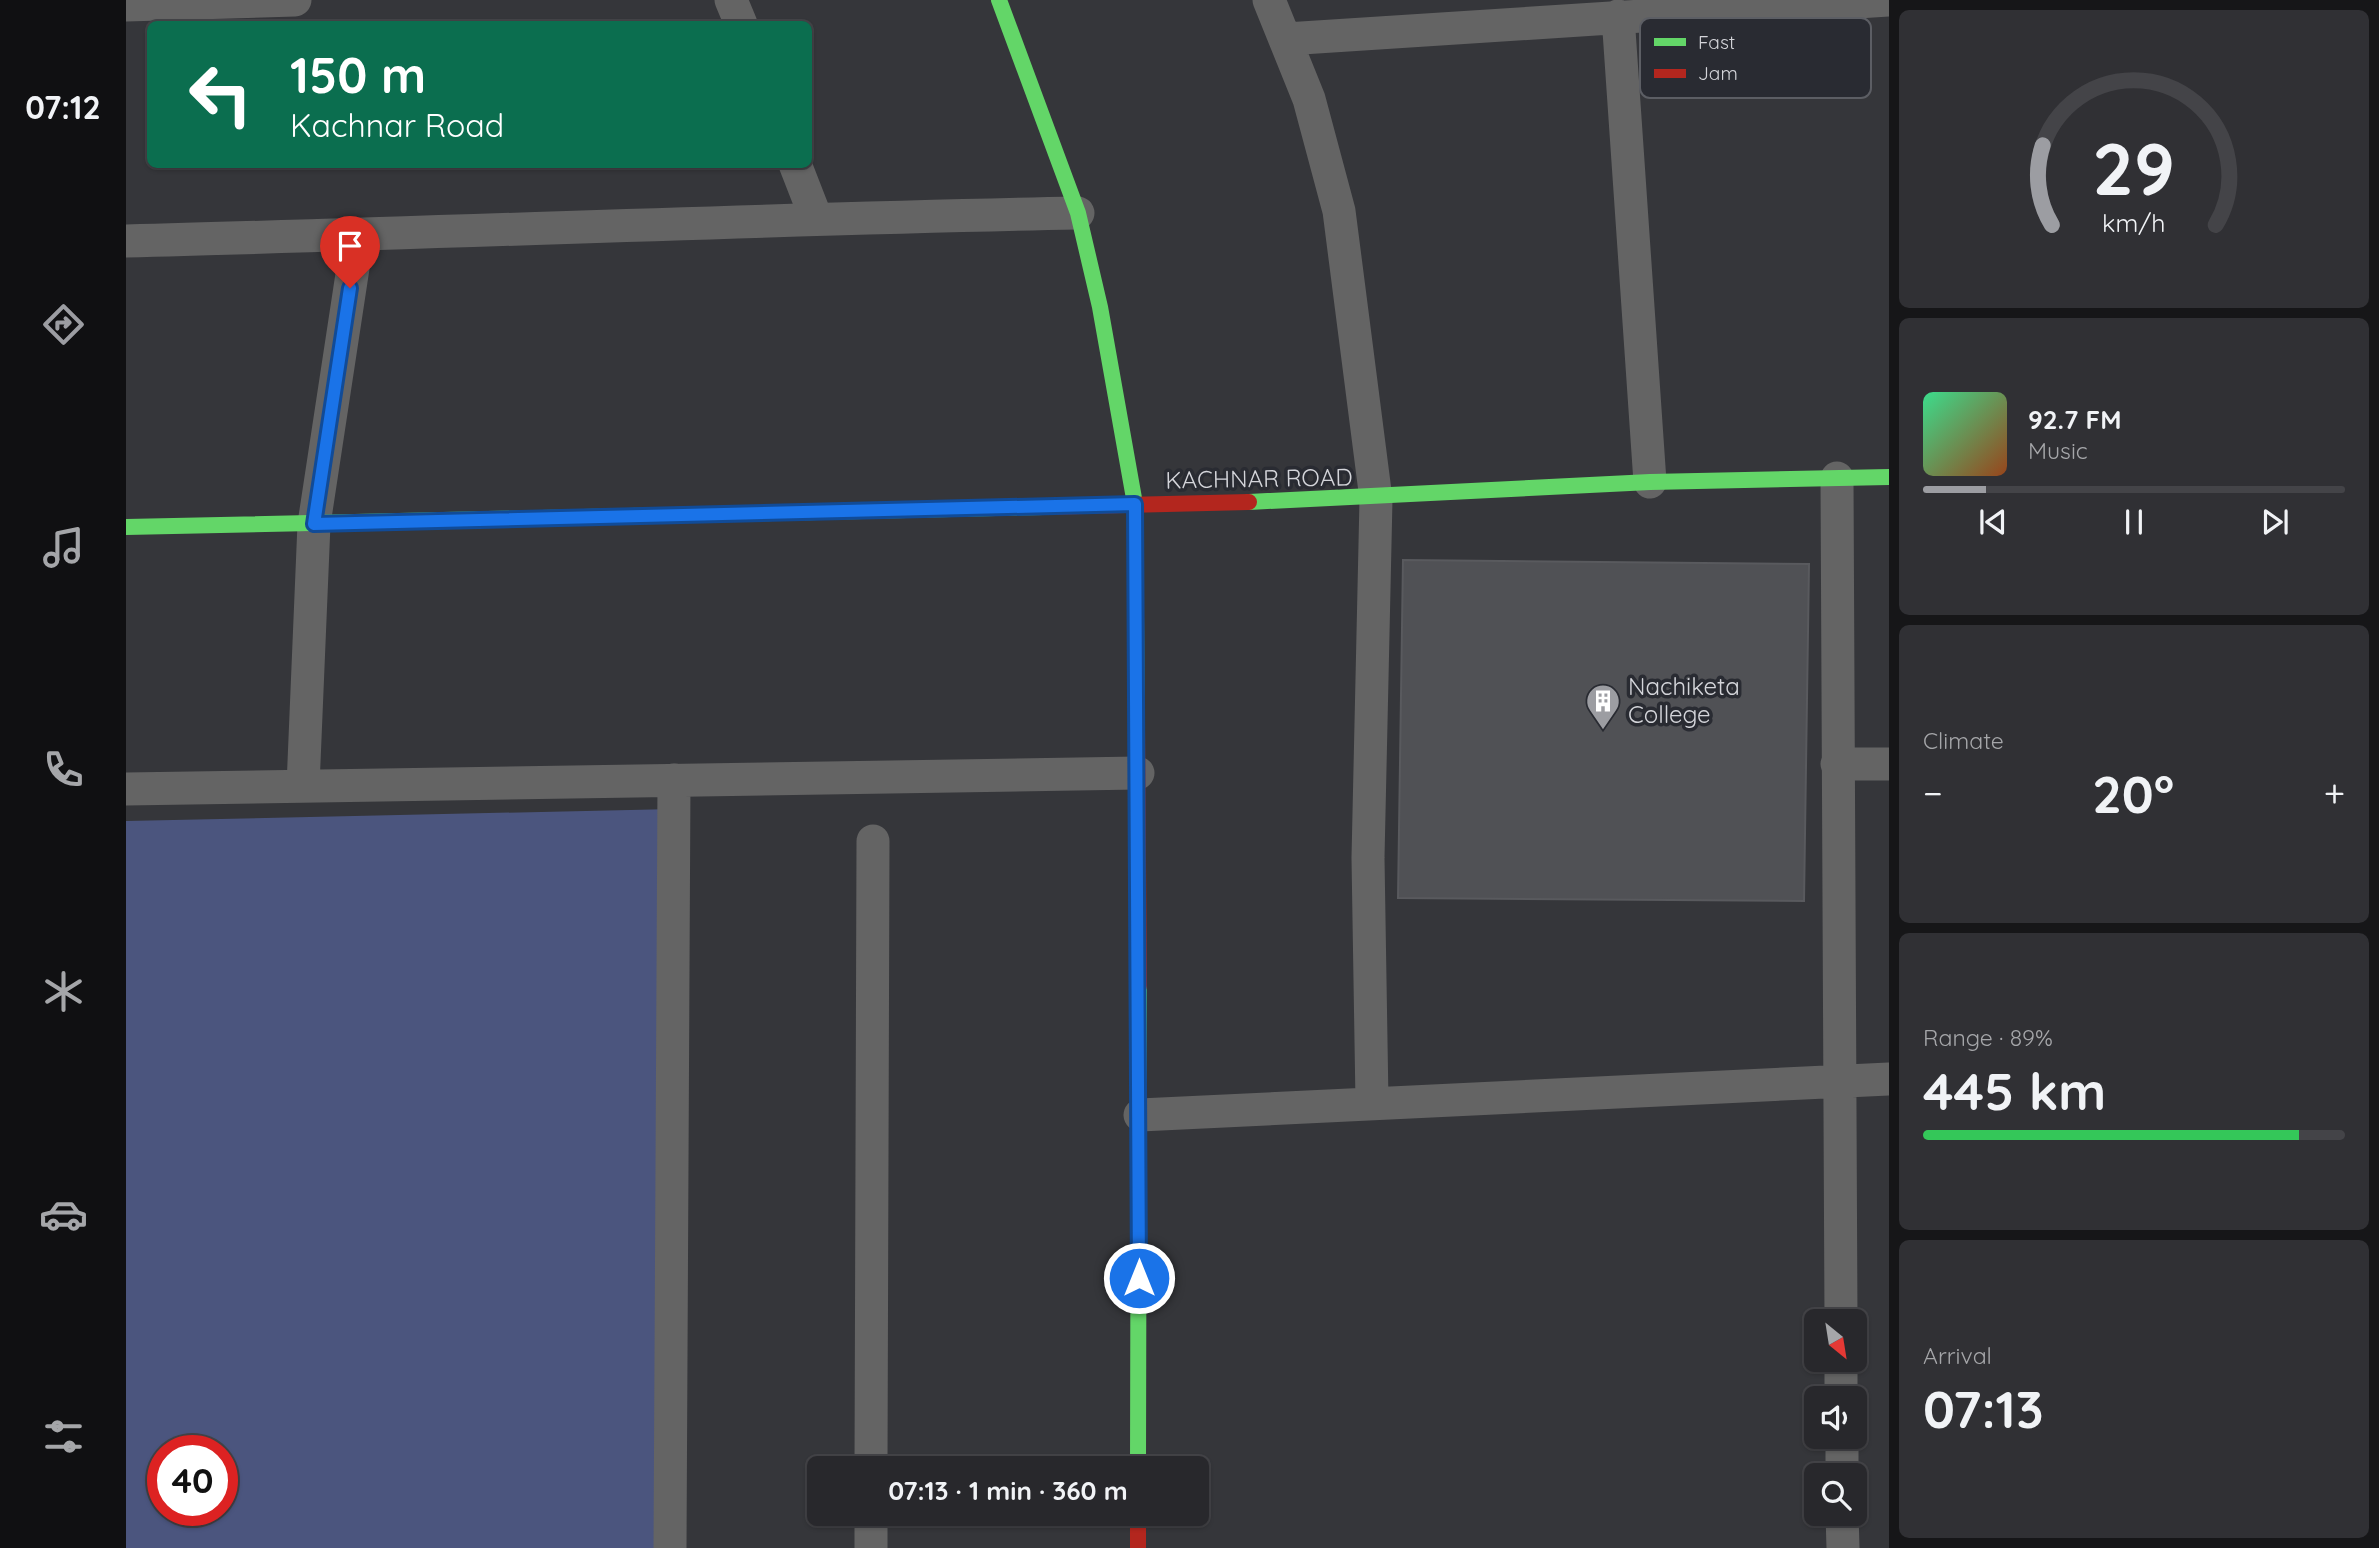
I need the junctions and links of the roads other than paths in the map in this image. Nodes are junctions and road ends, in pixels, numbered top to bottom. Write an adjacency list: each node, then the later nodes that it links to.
1 (295, 0): 7 (street)
2 (731, 0): 10 (street)
3 (999, 0): 13 (street)
4 (1269, 0): 11 (street)
5 (1889, 0): 6 (street)
6 (1821, 2): 9 (street)
7 (126, 5)
8 (1578, 9): 9 (street); 11 (street)
9 (1618, 16): 19 (street)
10 (740, 21)
11 (1286, 39): 20 (street)
12 (797, 168): 14 (street)
13 (1079, 213): 14 (street); 21 (street)
14 (816, 218): 15 (street)
15 (358, 235): 16 (street); 22 (street)
16 (126, 241)
17 (1889, 477): 18 (street, KACHNAR ROAD)
18 (1837, 478): 19 (street, KACHNAR ROAD); 24 (street)
19 (1650, 482): 20 (street, KACHNAR ROAD)
20 (1376, 499): 21 (street, KACHNAR ROAD); 33 (street)
21 (1135, 504): 22 (street, KACHNAR ROAD); 26 (street)
22 (314, 524): 23 (street, KACHNAR ROAD); 28 (street)
23 (126, 527)
24 (1837, 764): 25 (street); 32 (street)
25 (1889, 764)
26 (1138, 773): 27 (street); 34 (street)
27 (674, 780): 28 (street); 41 (street)
28 (303, 786): 29 (street)
29 (126, 789)
30 (873, 841): 36 (street)
31 (1889, 1079): 32 (street)
32 (1839, 1080): 33 (street); 35 (street)
33 (1372, 1102): 34 (street)
34 (1140, 1115): 37 (street)
35 (1841, 1309)
36 (871, 1456)
37 (1138, 1456)
38 (871, 1526): 42 (street)
39 (1138, 1526): 43 (street)
40 (1842, 1526): 44 (street)
41 (670, 1548)
42 (871, 1548)
43 (1138, 1548)
44 (1843, 1548)

